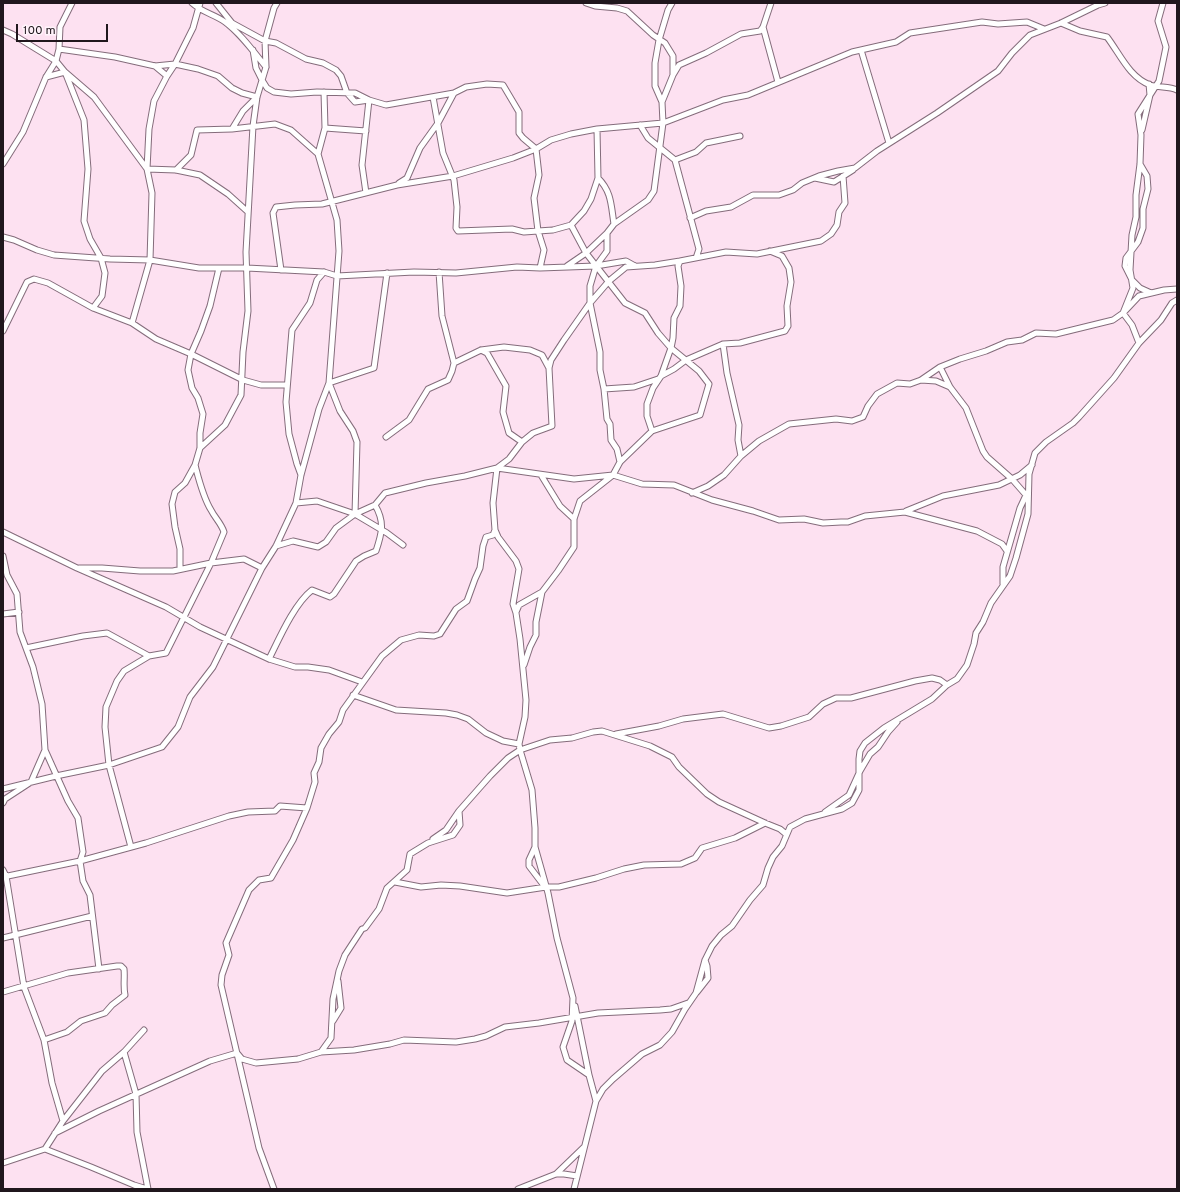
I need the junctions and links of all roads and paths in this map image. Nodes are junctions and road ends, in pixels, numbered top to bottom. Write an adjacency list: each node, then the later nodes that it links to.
1 (72, 3): 18 (street)
2 (192, 3): 11 (street)
3 (200, 3): 11 (street)
4 (216, 3): 17 (street)
5 (277, 3): 17 (street)
6 (586, 3): 16 (street)
7 (672, 3): 16 (street)
8 (771, 3): 13 (street)
9 (1105, 3): 12 (street)
10 (1163, 3): 32 (street)
11 (199, 9): 19 (street); 22 (street)
12 (1061, 23): 14 (street); 31 (street)
13 (762, 27): 26 (street); 30 (street)
14 (1044, 29): 20 (street); 51 (street)
15 (3, 30): 21 (street)
16 (659, 40): 26 (street); 41 (street)
17 (265, 41): 24 (street); 35 (street)
18 (59, 49): 21 (street); 23 (street)
19 (252, 50): 24 (street); 29 (street)
20 (861, 50): 30 (street); 51 (street)
21 (56, 60): 25 (street); 28 (street)
22 (175, 64): 23 (street); 27 (street); 38 (street)
23 (155, 66): 27 (street)
24 (266, 66): 29 (street)
25 (65, 72): 28 (street); 59 (street); 78 (street)
26 (673, 75): 41 (street)
27 (167, 76): 59 (street)
28 (46, 77): 56 (street)
29 (262, 80): 34 (street); 38 (street)
30 (778, 82): 43 (street)
31 (1149, 84): 32 (street); 37 (street)
32 (1155, 87): 33 (street); 37 (street)
33 (1177, 90)
34 (324, 92): 35 (street); 46 (street)
35 (347, 93): 40 (street)
36 (454, 93): 39 (street); 42 (street); 52 (street)
37 (1150, 95): 57 (street)
38 (257, 97): 45 (street); 47 (street)
39 (433, 97): 40 (street); 42 (street)
40 (369, 100): 49 (street)
41 (662, 102): 43 (street)
42 (438, 123): 61 (street); 65 (street)
43 (663, 123): 44 (street); 53 (street)
44 (640, 125): 48 (street); 53 (street)
45 (253, 126): 47 (street); 54 (street); 68 (street)
46 (325, 128): 49 (street); 54 (street)
47 (232, 129): 60 (street)
48 (597, 129): 52 (street); 63 (street)
49 (366, 131): 66 (street)
50 (740, 136): 55 (street)
51 (889, 143): 58 (street)
52 (536, 149): 61 (street); 72 (street)
53 (661, 149): 55 (street); 70 (street)
54 (318, 154): 67 (street)
55 (675, 160): 69 (street)
56 (3, 164)
57 (1140, 164): 76 (street); 76 (street)
58 (855, 168): 62 (street); 64 (street)
59 (147, 169): 60 (street); 80 (street)
60 (176, 170): 68 (street)
61 (452, 176): 65 (street); 72 (street)
62 (843, 176): 64 (street); 75 (street)
63 (598, 178): 70 (street); 71 (street)
64 (815, 178): 69 (street)
65 (396, 185): 66 (street)
66 (366, 193): 67 (street)
67 (331, 202): 88 (street); 92 (street)
68 (248, 212): 86 (street)
69 (690, 218): 79 (street)
70 (614, 224): 73 (street)
71 (571, 225): 72 (street); 77 (street)
72 (538, 231): 87 (street)
73 (607, 233): 77 (street); 83 (street)
74 (3, 237): 78 (street)
75 (770, 251): 79 (street); 104 (street)
76 (1131, 252): 93 (street)
77 (586, 253): 82 (street); 83 (street)
78 (101, 258): 80 (street); 99 (street)
79 (696, 258): 81 (street)
80 (150, 260): 85 (street); 101 (street)
81 (680, 261): 84 (street); 105 (street)
82 (567, 266): 83 (street); 87 (street)
83 (596, 266): 84 (street); 94 (street); 98 (street)
84 (635, 266): 94 (street)
85 (219, 268): 86 (street); 107 (street)
86 (247, 268): 88 (street); 113 (street)
87 (540, 268): 90 (street)
88 (281, 270): 89 (street)
89 (324, 272): 92 (street); 116 (street)
90 (439, 272): 91 (street); 109 (street)
91 (387, 274): 92 (street); 115 (street)
92 (337, 276): 115 (street)
93 (1132, 280): 96 (street); 100 (street)
94 (609, 281): 98 (street); 105 (street)
95 (1177, 289): 96 (street)
96 (1151, 293): 100 (street)
97 (1177, 300): 103 (street)
98 (590, 304): 111 (street); 118 (street)
99 (93, 308): 101 (street); 102 (street)
100 (1123, 313): 103 (street); 110 (street)
101 (132, 323): 107 (street)
102 (3, 332)
103 (1139, 343): 126 (street)
104 (723, 344): 108 (street); 123 (street)
105 (671, 348): 108 (street); 112 (street)
106 (481, 350): 109 (street); 111 (street); 121 (street)
107 (191, 354): 113 (street); 122 (street)
108 (686, 360): 112 (street); 119 (street)
109 (454, 363): 120 (street)
110 (940, 367): 114 (street); 117 (street)
111 (549, 368): 121 (street)
112 (660, 377): 118 (street); 119 (street)
113 (243, 380): 116 (street); 122 (street)
114 (920, 380): 117 (street); 123 (street)
115 (329, 383): 128 (street); 137 (street)
116 (287, 385): 128 (street)
117 (950, 387): 131 (street)
118 (604, 389): 124 (street)
119 (652, 431): 124 (street)
120 (386, 437)
121 (522, 442): 127 (street)
122 (200, 448): 125 (street)
123 (741, 456): 132 (street)
124 (620, 462): 130 (street)
125 (195, 465): 146 (street); 149 (street)
126 (1032, 465): 131 (street); 133 (street)
127 (497, 468): 129 (street); 135 (street); 139 (street)
128 (301, 475): 134 (street)
129 (541, 475): 130 (street); 138 (street)
130 (613, 475): 132 (street); 138 (street)
131 (1012, 479): 133 (street); 136 (street)
132 (692, 493): 136 (street)
133 (1027, 493): 144 (street); 150 (street)
134 (296, 503): 137 (street); 143 (street)
135 (375, 505): 137 (street); 140 (street)
136 (905, 512): 144 (street)
137 (355, 514): 140 (street); 143 (street)
138 (574, 519): 151 (street)
139 (495, 530): 154 (street); 161 (street)
140 (382, 531): 142 (street); 159 (street)
141 (3, 532): 147 (street)
142 (403, 545)
143 (276, 546): 148 (street)
144 (1007, 551): 150 (street)
145 (3, 556): 152 (street)
146 (211, 563): 148 (street); 149 (street); 155 (street)
147 (77, 568): 149 (street); 155 (street)
148 (262, 568): 156 (street)
149 (180, 570)
150 (1003, 584): 162 (street)
151 (542, 592): 154 (street); 160 (street)
152 (19, 612): 153 (street); 157 (street)
153 (3, 614)
154 (516, 614): 160 (street)
155 (185, 617): 156 (street); 158 (street)
156 (227, 638): 159 (street); 168 (street)
157 (26, 648): 158 (street); 167 (street)
158 (149, 656): 168 (street)
159 (269, 659): 161 (street)
160 (523, 668): 166 (street)
161 (362, 682): 163 (street)
162 (947, 685): 164 (street); 165 (street)
163 (353, 695): 166 (street); 174 (street)
164 (901, 718): 169 (street); 169 (street)
165 (612, 735): 166 (street); 177 (street)
166 (519, 747): 175 (street); 181 (street)
167 (45, 750): 170 (street); 171 (street)
168 (109, 765): 170 (street); 180 (street)
169 (860, 771): 176 (street); 176 (street)
170 (56, 776): 171 (street); 182 (street)
171 (31, 782): 172 (street); 173 (street)
172 (3, 789)
173 (3, 803)
174 (307, 808): 180 (street); 201 (street)
175 (459, 811): 179 (street); 179 (street)
176 (823, 814): 178 (street)
177 (765, 824): 178 (street); 186 (street)
178 (786, 834): 194 (street)
179 (428, 843): 185 (street)
180 (131, 847): 182 (street)
181 (535, 847): 186 (street); 186 (street)
182 (80, 861): 184 (street); 187 (street)
183 (3, 870): 184 (street)
184 (4, 876): 188 (street)
185 (395, 882): 186 (street); 191 (street)
186 (546, 887): 195 (street)
187 (92, 916): 188 (street); 190 (street)
188 (15, 935): 189 (street); 192 (street)
189 (3, 938)
190 (98, 969): 192 (street); 198 (street)
191 (338, 979): 196 (street); 196 (street)
192 (24, 987): 193 (street); 198 (street)
193 (3, 992)
194 (689, 1003): 195 (street); 204 (street)
195 (575, 1018): 200 (street); 202 (street); 202 (street)
196 (332, 1024): 200 (street)
197 (144, 1030): 199 (street)
198 (44, 1040): 205 (street)
199 (124, 1052): 203 (street); 205 (street)
200 (321, 1052): 201 (street)
201 (237, 1053): 203 (street); 214 (street)
202 (589, 1075): 204 (street)
203 (136, 1094): 206 (street); 213 (street)
204 (596, 1101): 207 (street)
205 (63, 1121): 206 (street)
206 (55, 1133): 208 (street)
207 (584, 1146): 210 (street); 211 (street)
208 (45, 1149): 209 (street); 212 (street)
209 (3, 1163)
210 (556, 1174): 211 (street); 215 (street)
211 (577, 1176): 216 (street)
212 (135, 1187): 213 (street)
213 (148, 1189)
214 (274, 1189)
215 (518, 1189)
216 (574, 1189)

